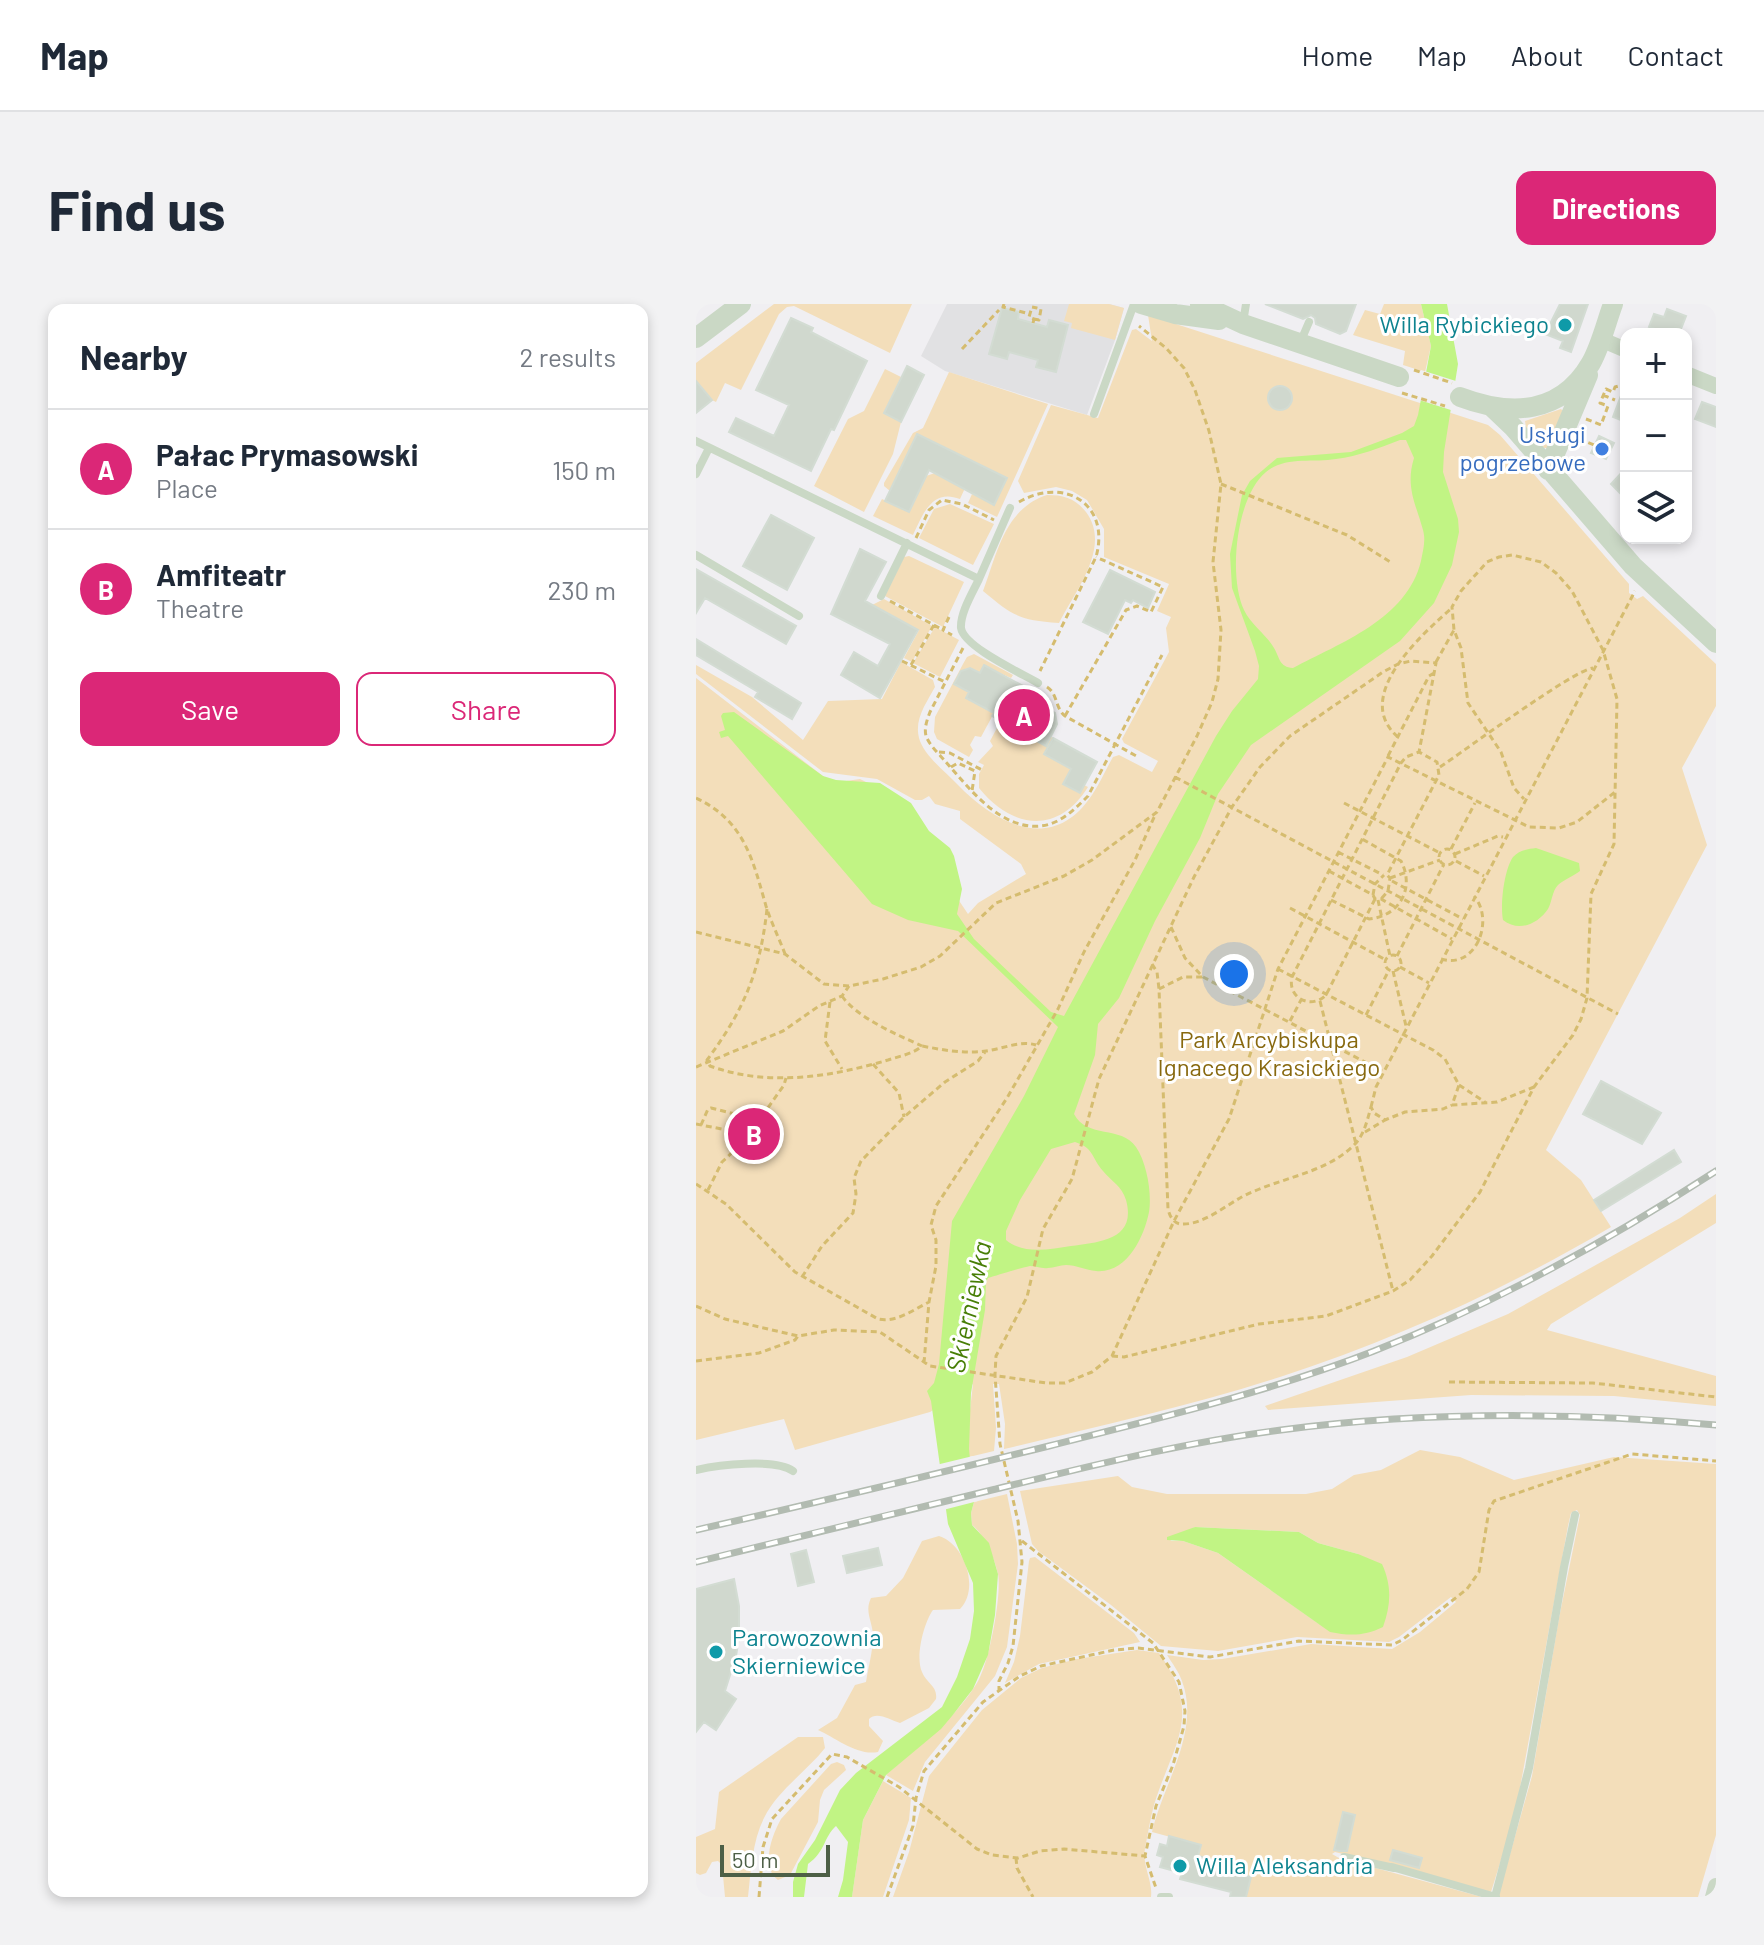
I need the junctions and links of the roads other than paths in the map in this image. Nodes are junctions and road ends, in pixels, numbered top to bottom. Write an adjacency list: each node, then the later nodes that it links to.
1 (741, 304): 8 (street)
2 (1134, 304): 5 (lane)
3 (1200, 304): 6 (street)
4 (1613, 304): 9 (street)
5 (1135, 312): 6 (street); 18 (lane)
6 (1244, 314): 10 (street)
7 (1309, 322): 10 (lane)
8 (696, 338)
9 (1600, 339): 11 (street); 12 (street)
10 (1299, 344): 14 (street)
11 (1620, 347)
12 (1593, 360): 17 (street); 21 (street)
13 (1692, 376): 15 (street)
14 (1399, 378)
15 (1716, 386)
16 (1459, 398): 17 (street)
17 (1492, 407): 21 (street)
18 (1094, 414)
19 (696, 441): 20 (lane)
20 (709, 448): 22 (lane); 24 (lane)
21 (1548, 470): 29 (street)
22 (696, 474)
23 (1010, 508): 26 (lane)
24 (907, 543): 26 (lane); 27 (lane)
25 (696, 555): 28 (lane)
26 (979, 579): 30 (lane)
27 (881, 596)
28 (799, 616)
29 (1716, 643)
30 (1039, 680)
31 (696, 1470): 32 (lane)
32 (793, 1471)
33 (1575, 1515): 38 (lane)
34 (1344, 1857): 38 (lane)
35 (1716, 1886): 39 (street)
36 (1161, 1897): 37 (lane)
37 (1169, 1897)
38 (1496, 1897)
39 (1713, 1897)

